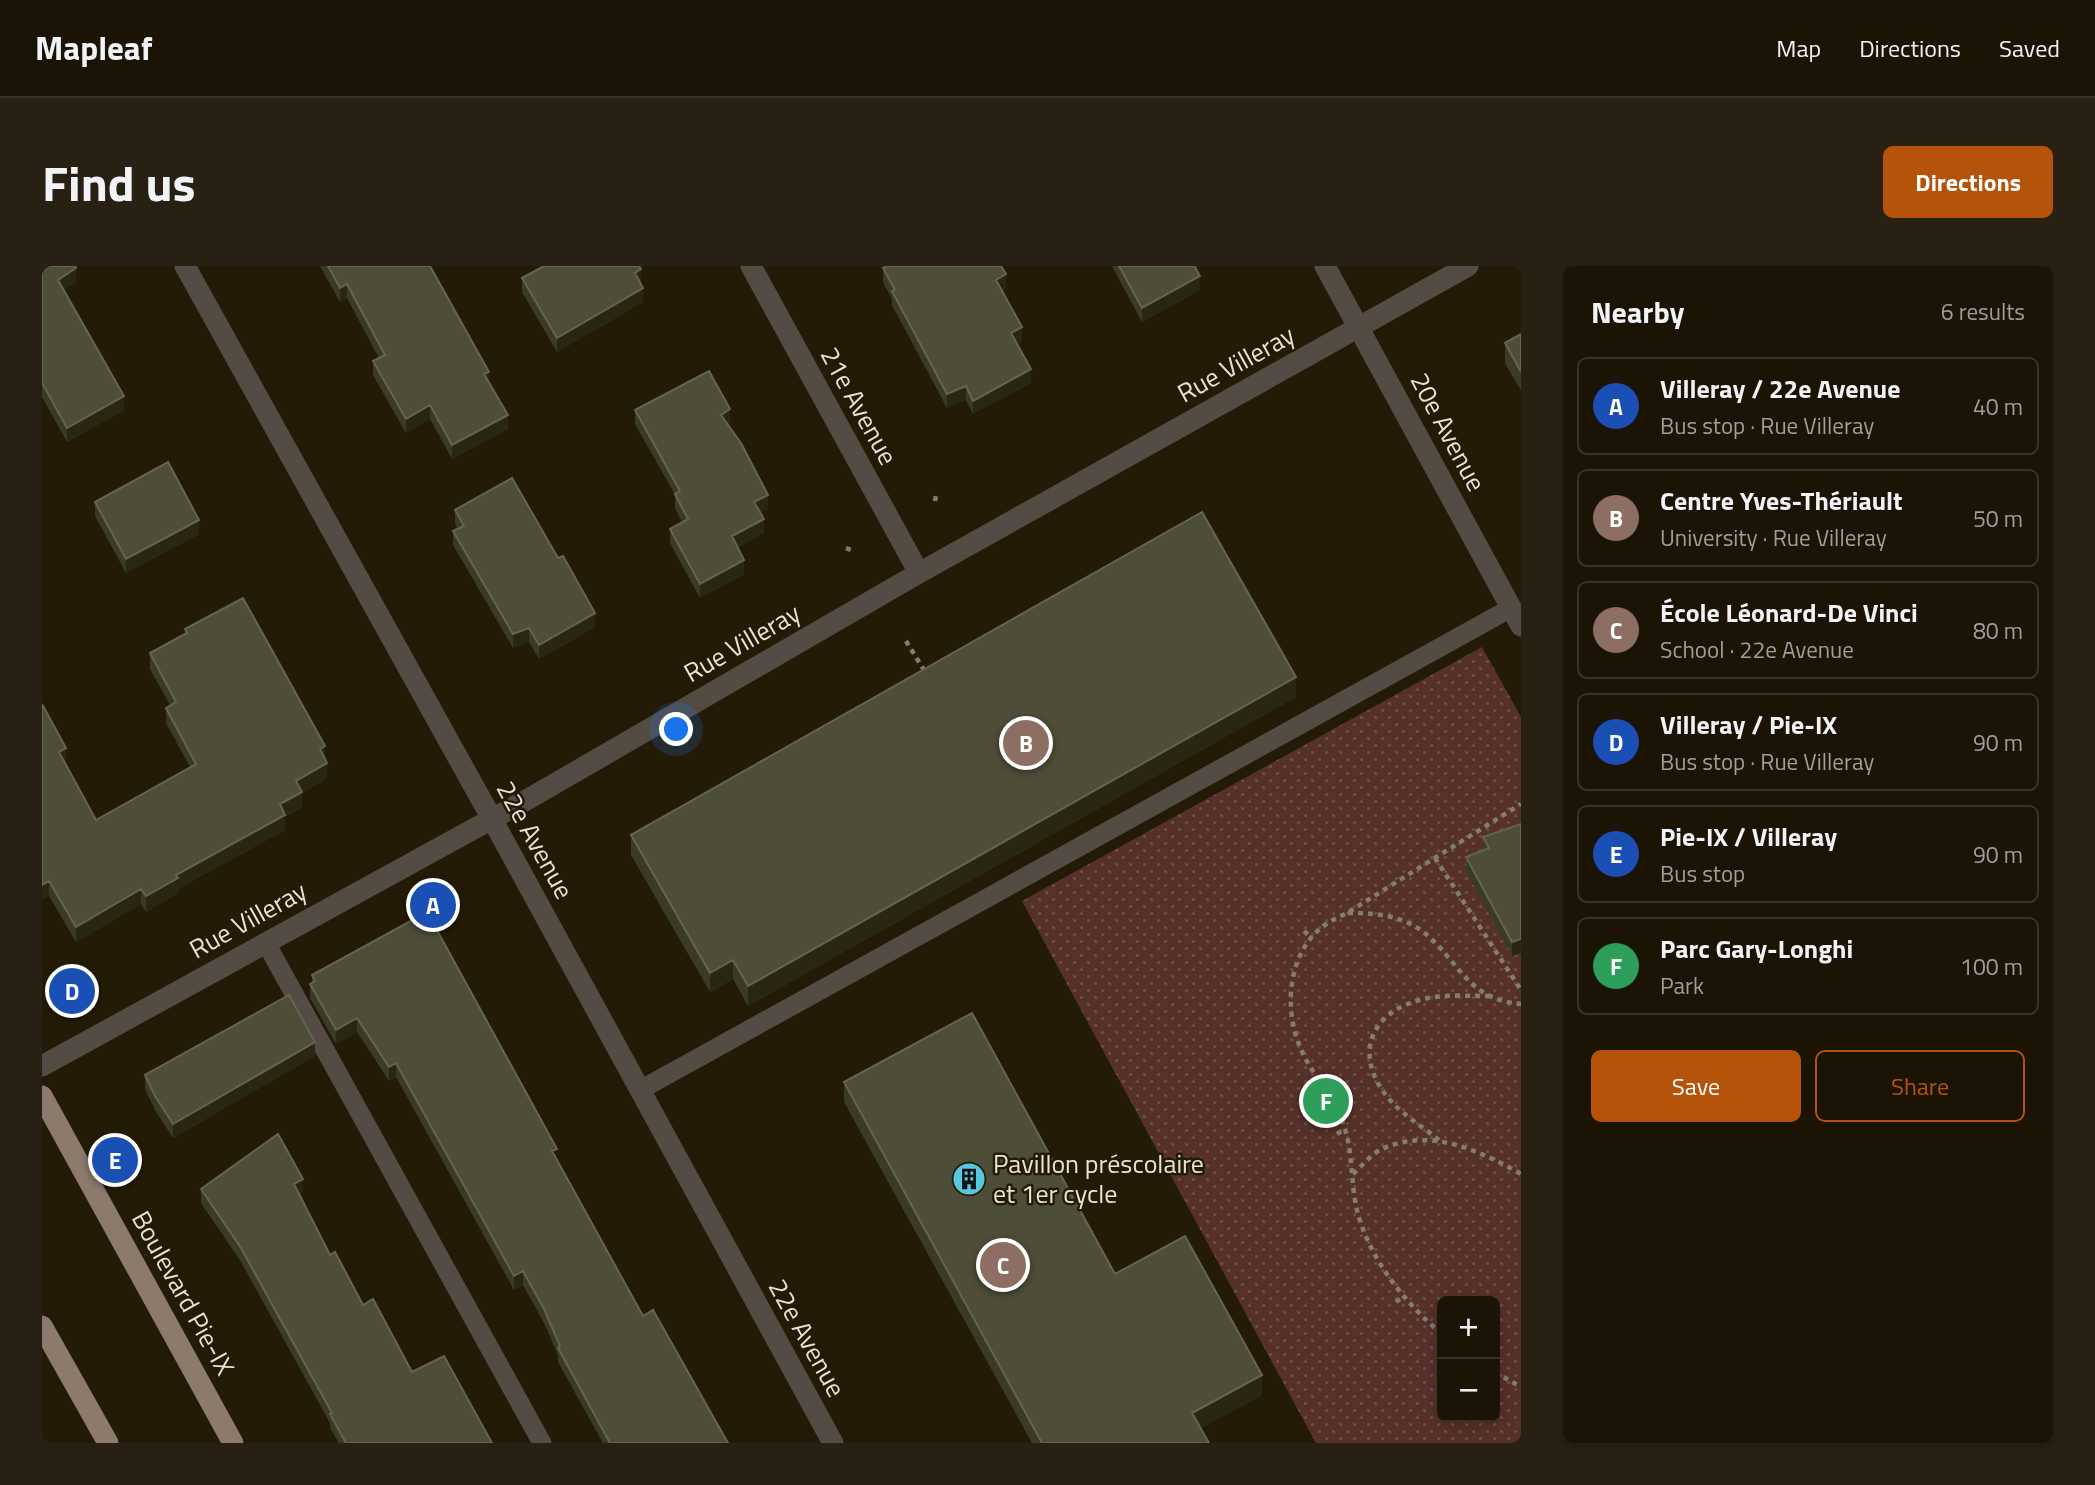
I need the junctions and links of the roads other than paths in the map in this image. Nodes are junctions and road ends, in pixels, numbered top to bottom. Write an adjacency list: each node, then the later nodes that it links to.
1 (185, 266): 8 (street, 22e Avenue)
2 (751, 266): 6 (street, 21e Avenue)
3 (1325, 266): 5 (street, 20e Avenue)
4 (1468, 266): 5 (street, Rue Villeray)
5 (1360, 328): 6 (street, Rue Villeray); 7 (street, 20e Avenue)
6 (919, 573): 8 (street, Rue Villeray)
7 (1516, 617): 11 (lane)
8 (492, 819): 9 (street, Rue Villeray); 11 (street, 22e Avenue)
9 (266, 943): 10 (street, Rue Villeray); 16 (lane)
10 (42, 1066)
11 (640, 1090): 17 (street, 22e Avenue)
12 (42, 1096): 15 (main road, Boulevard Pie-IX)
13 (42, 1325): 14 (main road)
14 (107, 1443)
15 (233, 1443)
16 (542, 1443)
17 (833, 1443)

